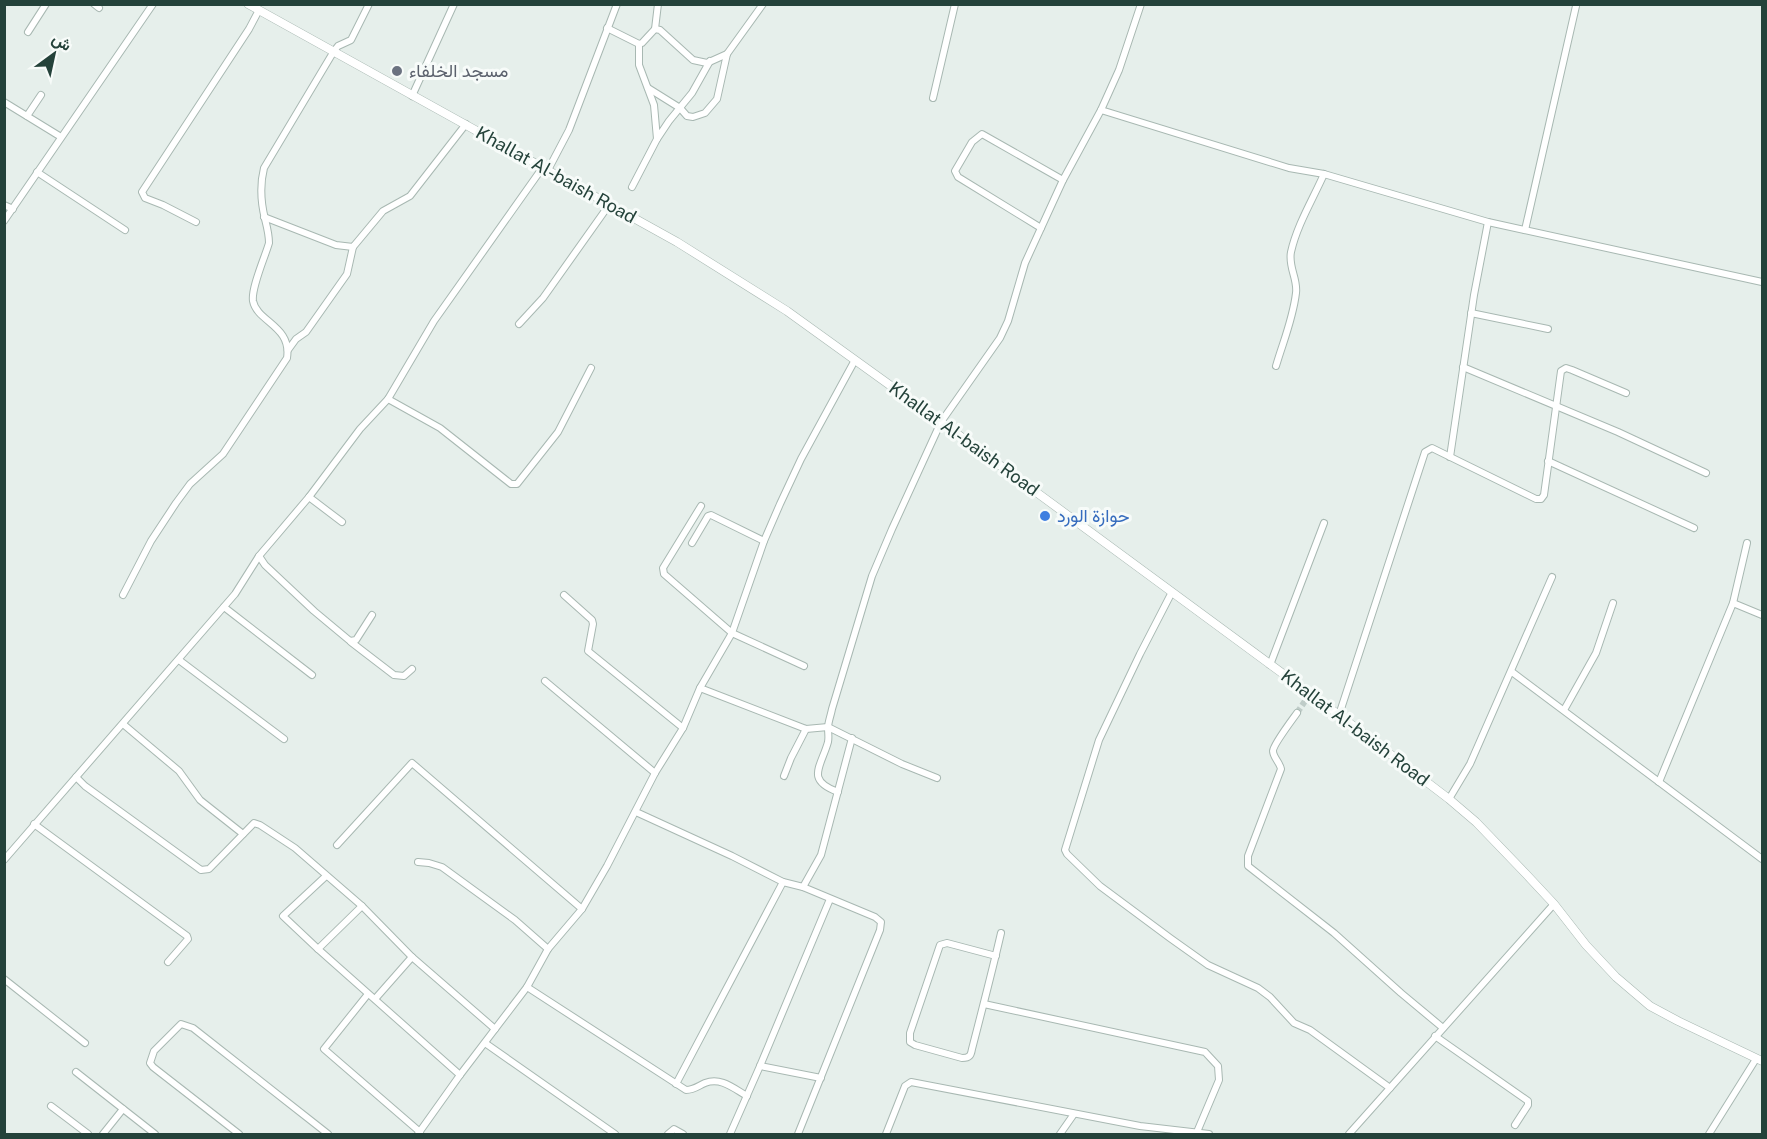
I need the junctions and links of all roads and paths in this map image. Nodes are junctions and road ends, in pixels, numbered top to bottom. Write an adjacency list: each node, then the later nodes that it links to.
1 (46, 4): 15 (street)
2 (153, 4): 29 (street)
3 (248, 4): 12 (street, Khallat Al-baish Road)
4 (369, 4): 17 (street)
5 (454, 4): 22 (street)
6 (617, 4): 13 (street)
7 (658, 4): 14 (street)
8 (763, 4): 18 (street)
9 (955, 4): 23 (street)
10 (1142, 4): 26 (street)
11 (1575, 6): 45 (street)
12 (259, 10): 17 (street, Khallat Al-baish Road); 41 (street)
13 (607, 28): 16 (street); 31 (street)
14 (655, 29): 16 (street); 19 (street)
15 (28, 32)
16 (639, 44): 20 (street)
17 (334, 51): 22 (street, Khallat Al-baish Road); 39 (street)
18 (727, 54): 19 (street); 25 (street)
19 (710, 62): 25 (street)
20 (648, 88): 25 (street); 30 (street)
21 (41, 95): 27 (street)
22 (412, 96): 28 (street, Khallat Al-baish Road)
23 (933, 98)
24 (4, 102): 27 (street)
25 (680, 108): 30 (street)
26 (1101, 110): 33 (street); 34 (street)
27 (27, 116): 29 (street)
28 (466, 124): 31 (street, Khallat Al-baish Road); 46 (street)
29 (61, 138): 32 (street)
30 (657, 139): 35 (street)
31 (545, 168): 37 (street, Khallat Al-baish Road); 57 (street)
32 (37, 172): 38 (street); 44 (street)
33 (1324, 174): 42 (street); 53 (street)
34 (1063, 180): 43 (street); 43 (street)
35 (632, 187)
36 (4, 205): 38 (street)
37 (609, 205): 49 (street); 52 (street, Khallat Al-baish Road)
38 (13, 209): 40 (street)
39 (264, 217): 46 (street); 51 (street)
40 (4, 221)
41 (196, 222)
42 (1488, 222): 45 (street); 48 (street)
43 (1041, 228): 59 (street)
44 (125, 230)
45 (1525, 230): 47 (street)
46 (353, 247): 51 (street)
47 (1762, 282)
48 (1471, 313): 50 (street); 54 (street)
49 (519, 324)
50 (1548, 329)
51 (288, 350): 74 (street)
52 (855, 360): 59 (street, Khallat Al-baish Road); 68 (street)
53 (1276, 366)
54 (1463, 367): 58 (street); 60 (street)
55 (591, 368): 57 (street)
56 (1626, 393): 58 (street)
57 (388, 399): 63 (street)
58 (1556, 406): 61 (street); 62 (street)
59 (941, 422): 73 (street, Khallat Al-baish Road); 95 (street)
60 (1450, 457): 61 (street); 93 (street)
61 (1548, 461): 67 (street)
62 (1706, 473)
63 (309, 497): 65 (street); 71 (street)
64 (701, 506): 81 (street)
65 (342, 522)
66 (1324, 523): 84 (street)
67 (1694, 528)
68 (764, 541): 69 (street); 81 (street)
69 (692, 543)
70 (1747, 543): 77 (street)
71 (259, 556): 78 (street); 82 (street)
72 (1552, 577): 87 (street)
73 (1172, 592): 84 (street, Khallat Al-baish Road); 143 (street)
74 (123, 595)
75 (564, 595): 96 (street)
76 (1613, 603): 91 (street)
77 (1733, 603): 80 (street); 104 (street)
78 (224, 607): 83 (street); 88 (street)
79 (372, 615): 82 (street)
80 (1762, 615)
81 (732, 633): 85 (street); 90 (street)
82 (350, 641): 86 (street)
83 (179, 660): 94 (street); 99 (street)
84 (1270, 665): 93 (street, Khallat Al-baish Road)
85 (804, 666)
86 (412, 669)
87 (1512, 672): 91 (street); 106 (street)
88 (312, 675)
89 (545, 681): 100 (street)
90 (700, 688): 96 (street); 97 (street)
91 (1564, 710): 104 (street)
92 (1297, 713): 132 (street)
93 (1339, 715): 106 (street, Khallat Al-baish Road)
94 (123, 724): 102 (street); 109 (street)
95 (828, 727): 97 (street); 98 (street); 105 (street)
96 (683, 728): 100 (street)
97 (806, 729): 101 (street)
98 (852, 738): 103 (street); 105 (street)
99 (284, 739)
100 (655, 773): 107 (street)
101 (784, 776)
102 (76, 777): 108 (street); 109 (street)
103 (937, 778)
104 (1659, 782): 111 (street)
105 (838, 792): 116 (street)
106 (1449, 799): 118 (street, Khallat Al-baish Road)
107 (636, 812): 115 (street); 120 (street)
108 (34, 824): 112 (street); 126 (street)
109 (243, 834): 114 (street)
110 (337, 845): 120 (street)
111 (1762, 859)
112 (4, 860)
113 (418, 862): 123 (street)
114 (326, 876): 119 (street); 122 (street)
115 (783, 882): 116 (street); 142 (street)
116 (803, 887): 117 (street)
117 (830, 898): 138 (street); 141 (street)
118 (1554, 904): 132 (street); 137 (street, Khallat Al-baish Road)
119 (362, 906): 122 (street); 125 (street)
120 (582, 909): 123 (street)
121 (1001, 933): 124 (street)
122 (318, 949): 129 (street)
123 (548, 949): 128 (street)
124 (996, 956): 131 (street); 131 (street)
125 (412, 957): 130 (street); 133 (street)
126 (168, 962)
127 (4, 979): 135 (street)
128 (527, 987): 133 (street); 142 (street)
129 (368, 994): 130 (street); 150 (street)
130 (375, 999): 140 (street)
131 (984, 1004): 149 (street)
132 (1443, 1028): 134 (street)
133 (495, 1029): 136 (street)
134 (1435, 1036): 143 (street); 148 (street)
135 (85, 1043)
136 (485, 1043): 140 (street); 156 (street)
137 (1760, 1060): 165 (street)
138 (760, 1066): 141 (street); 144 (street)
139 (76, 1072): 146 (street)
140 (460, 1075): 150 (street)
141 (821, 1078): 160 (street)
142 (676, 1084): 144 (street)
143 (1390, 1088): 164 (street)
144 (747, 1096): 159 (street)
145 (51, 1106): 151 (street)
146 (123, 1109): 152 (street); 153 (street)
147 (1074, 1114): 149 (street); 161 (street); 162 (street)
148 (1515, 1125)
149 (1197, 1132): 163 (street)
150 (419, 1133)
151 (88, 1134)
152 (103, 1134)
153 (155, 1134)
154 (239, 1134): 155 (street)
155 (328, 1134)
156 (615, 1134)
157 (668, 1134): 158 (street)
158 (683, 1134)
159 (730, 1134)
160 (798, 1134)
161 (886, 1134)
162 (1060, 1134)
163 (1209, 1134)
164 (1349, 1134)
165 (1709, 1134)

